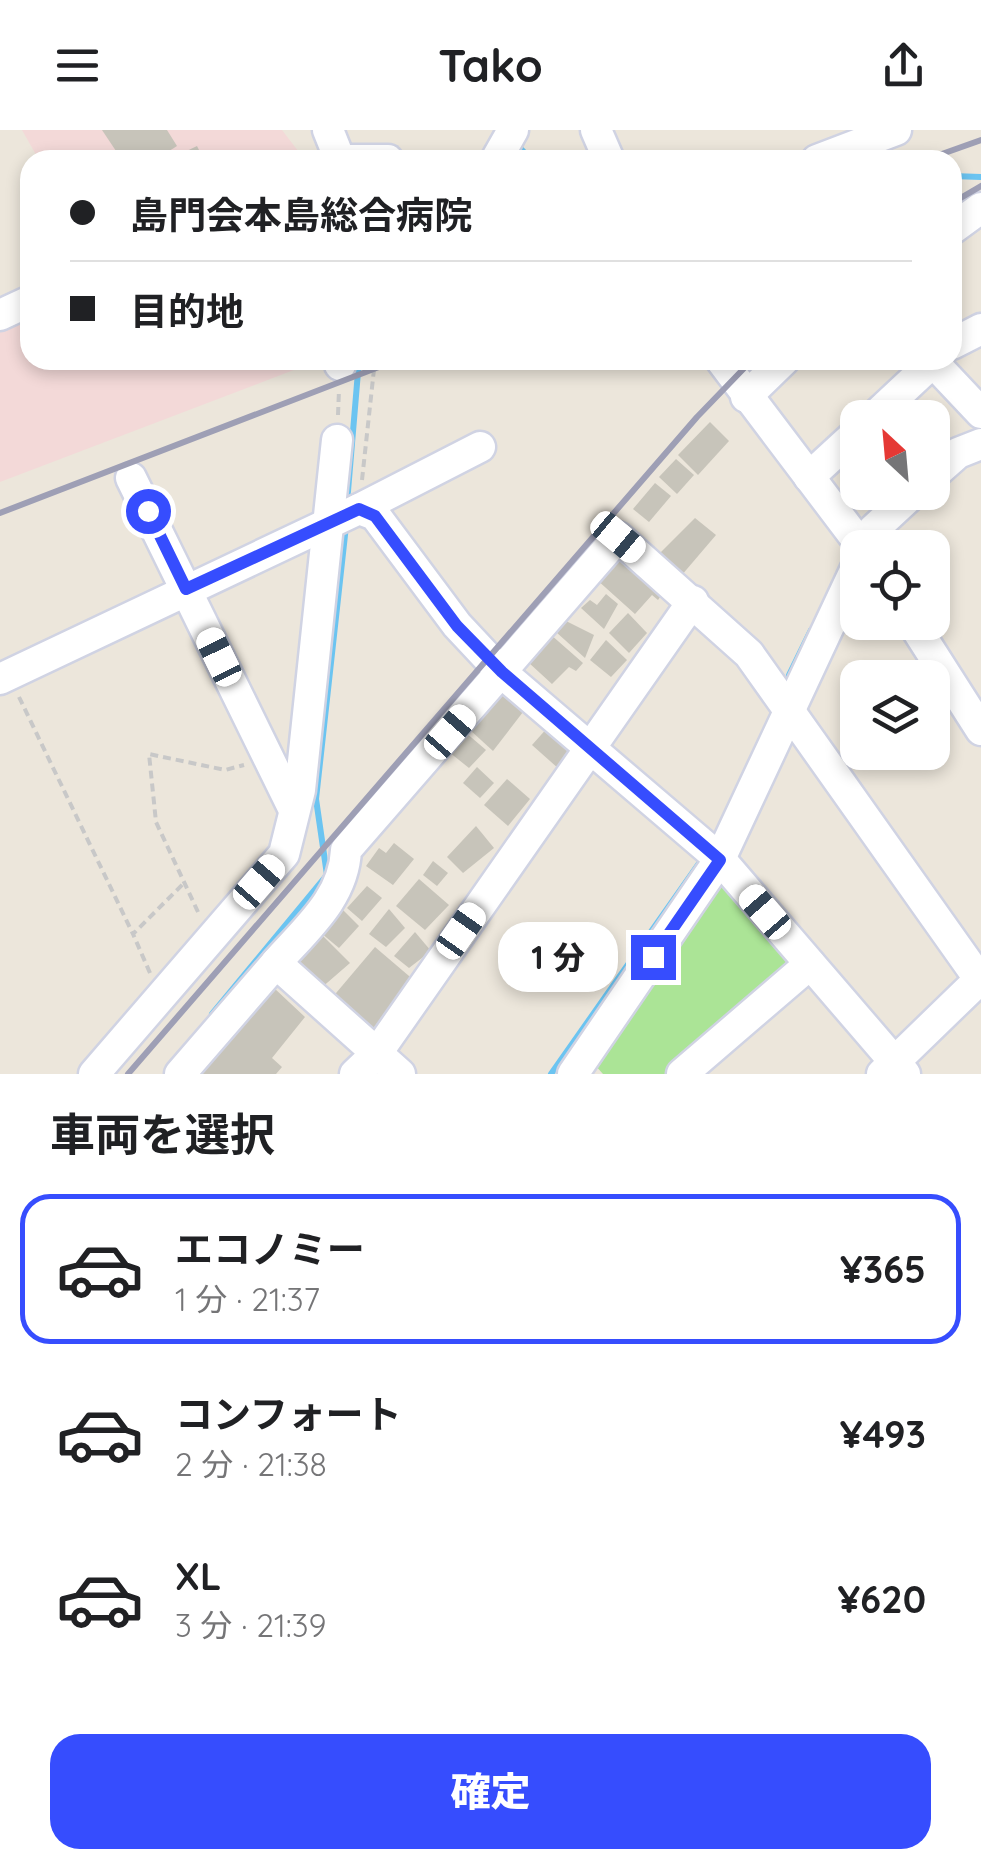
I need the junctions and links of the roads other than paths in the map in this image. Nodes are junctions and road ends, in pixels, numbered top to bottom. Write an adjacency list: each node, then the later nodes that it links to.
1 (328, 130): 3 (street)
2 (896, 130): 4 (street)
3 (346, 150)
4 (843, 150)
5 (730, 370): 9 (street)
6 (774, 370): 9 (street)
7 (923, 370): 10 (street)
8 (949, 370): 11 (street)
9 (751, 392): 17 (street)
10 (892, 400)
11 (981, 413)
12 (337, 440): 20 (street)
13 (981, 444): 16 (street)
14 (480, 446): 20 (street)
15 (840, 449): 17 (street)
16 (950, 460)
17 (809, 477): 21 (street)
18 (131, 478): 23 (street)
19 (895, 510): 22 (street)
20 (345, 515): 23 (street); 27 (street); 32 (street)
21 (850, 530)
22 (873, 530)
23 (186, 589): 28 (street); 32 (street)
24 (693, 600): 27 (street); 29 (street); 31 (street)
25 (840, 602): 29 (street)
26 (924, 640): 30 (street)
27 (502, 672): 31 (street); 34 (street)
28 (4, 677)
29 (789, 710): 33 (street); 36 (street)
30 (981, 730)
31 (587, 747): 33 (street); 37 (street)
32 (294, 810): 40 (street)
33 (720, 860): 35 (street); 38 (street)
34 (276, 963): 37 (street); 41 (street)
35 (810, 964): 39 (street); 43 (street)
36 (980, 979): 39 (street)
37 (366, 1064): 42 (street)
38 (587, 1068)
39 (894, 1070)
40 (94, 1074)
41 (180, 1074)
42 (400, 1074)
43 (682, 1074)

